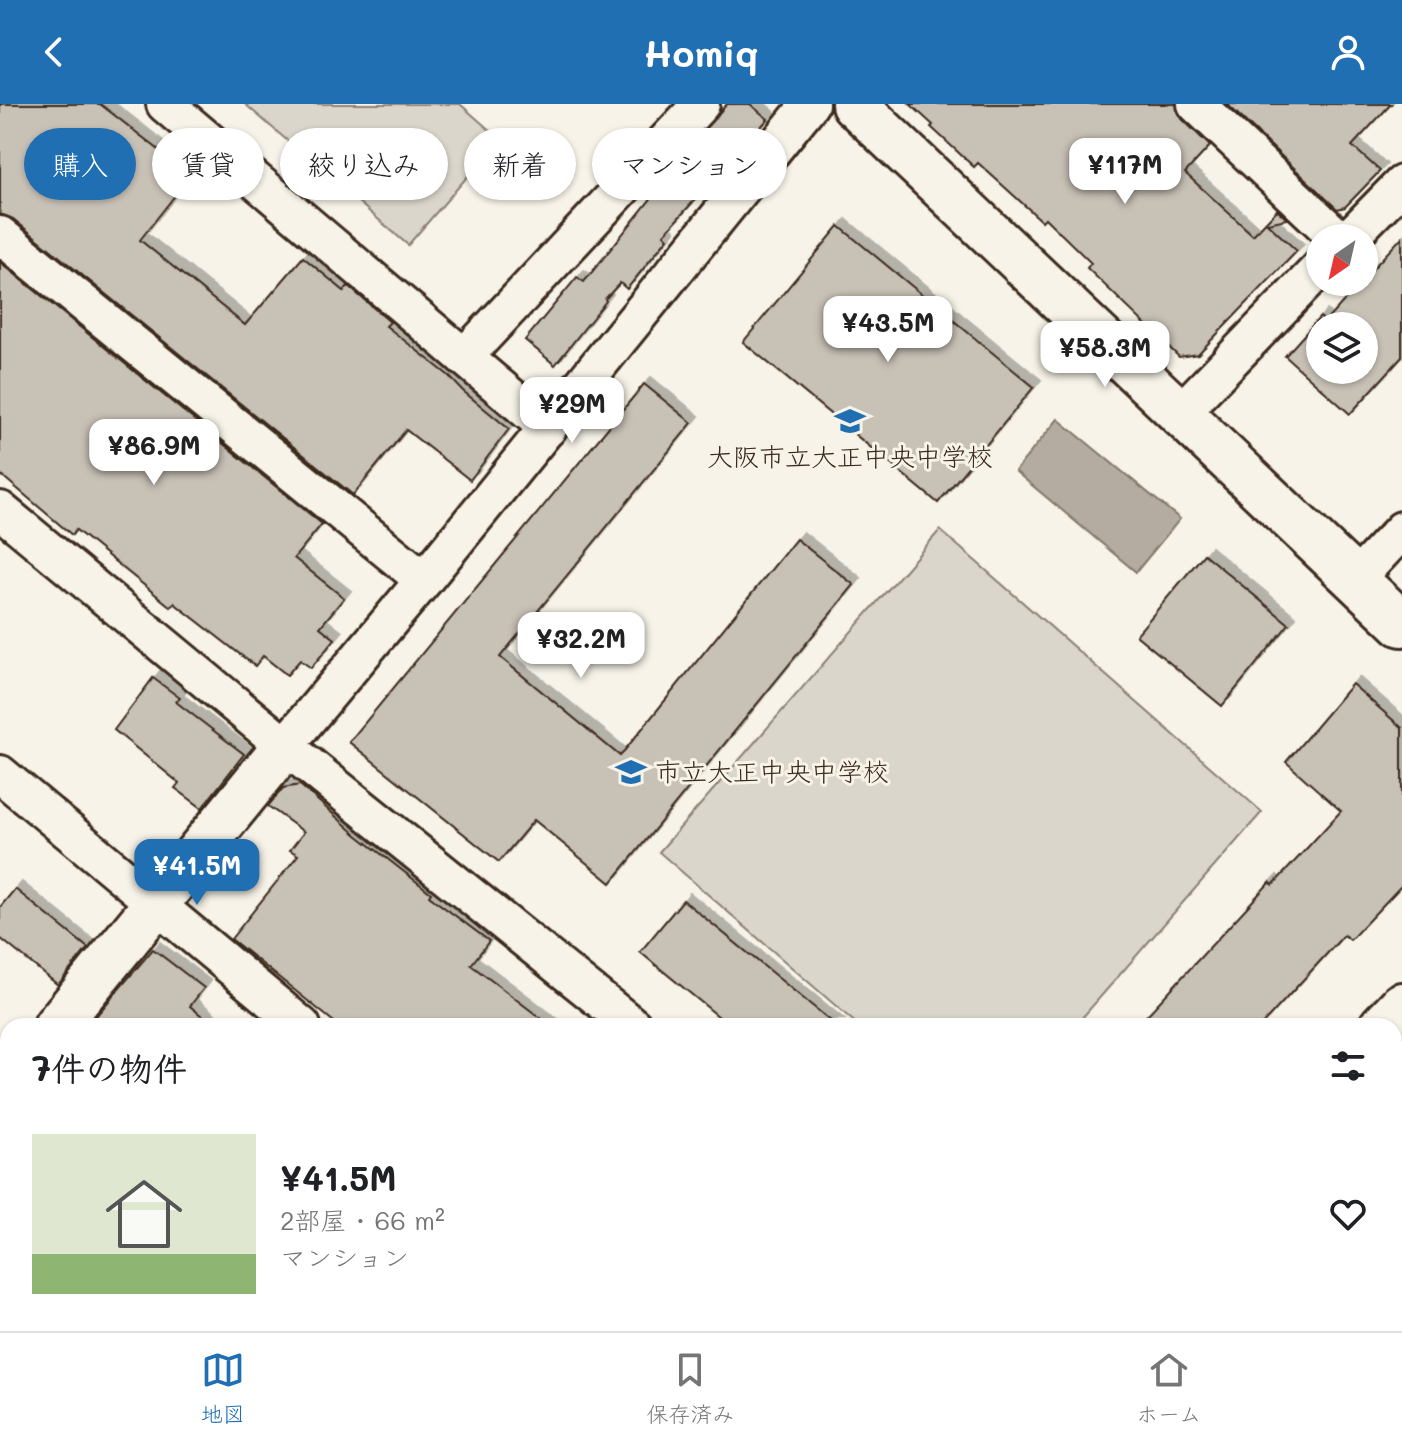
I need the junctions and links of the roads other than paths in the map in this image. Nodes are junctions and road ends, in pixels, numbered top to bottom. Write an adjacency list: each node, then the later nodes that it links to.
1 (165, 104): 11 (street)
2 (701, 104): 11 (street)
3 (810, 104): 13 (street)
4 (854, 104): 12 (street)
5 (1196, 104): 7 (street)
6 (1402, 184): 8 (street)
7 (1323, 224)
8 (1363, 224)
9 (0, 235): 16 (street)
10 (1306, 282): 12 (street)
11 (464, 357): 13 (street)
12 (1180, 413): 17 (street)
13 (548, 428): 16 (street)
14 (0, 510): 19 (street)
15 (1402, 530): 17 (street)
16 (424, 580): 19 (street)
17 (1355, 580): 18 (street)
18 (1402, 624)
19 (285, 746): 21 (street); 24 (street)
20 (0, 774): 21 (street)
21 (156, 903): 22 (street); 23 (street)
22 (63, 1018)
23 (293, 1018)
24 (623, 1018)

